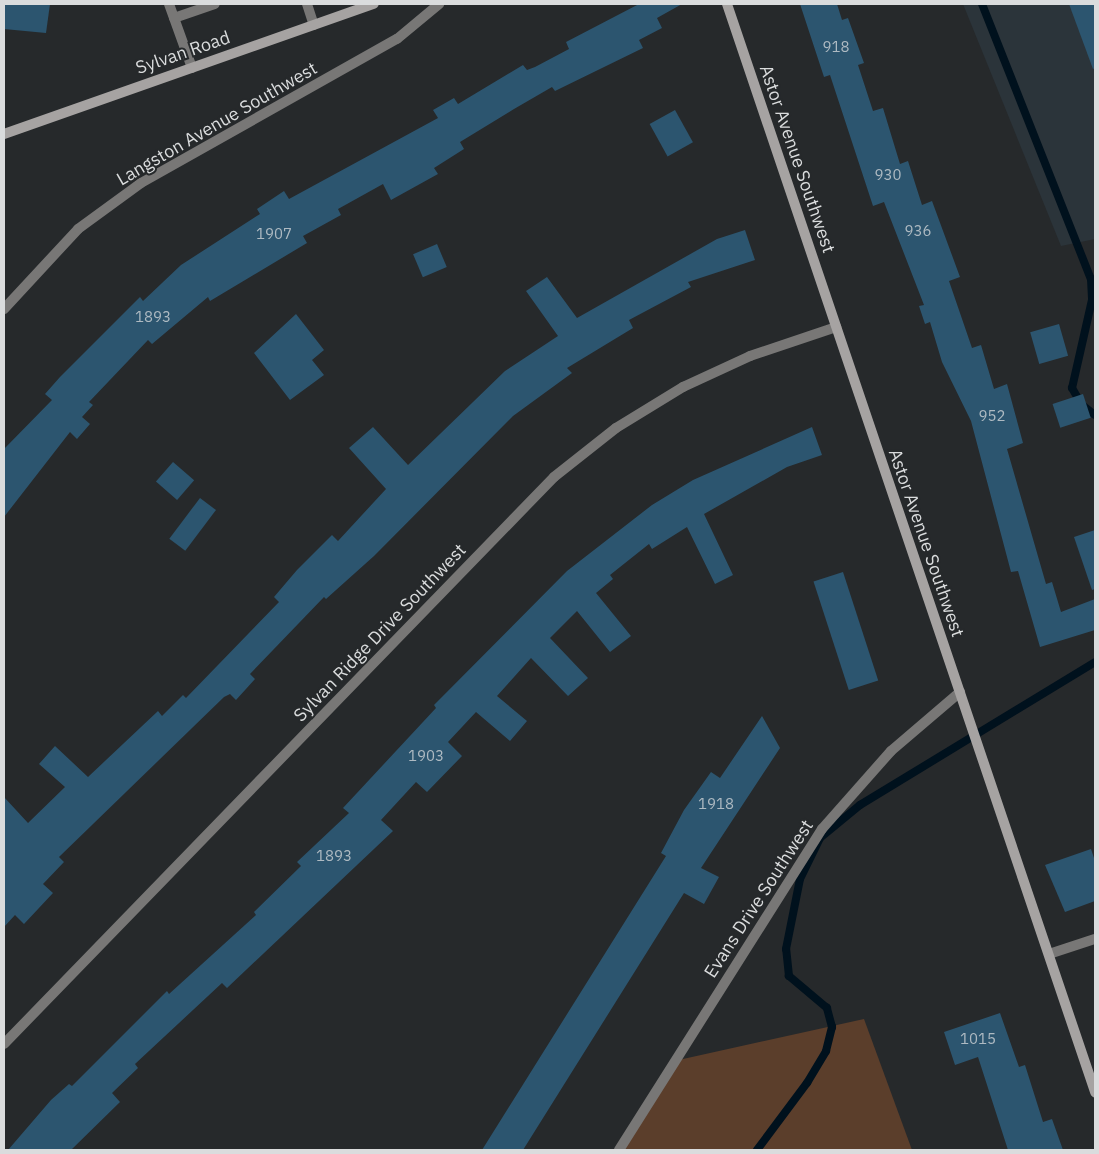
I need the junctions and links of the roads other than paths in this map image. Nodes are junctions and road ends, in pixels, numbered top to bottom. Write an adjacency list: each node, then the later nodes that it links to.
1 (169, 4): 7 (street)
2 (215, 4): 7 (street)
3 (307, 4): 8 (street)
4 (374, 4): 8 (street, Sylvan Road)
5 (439, 4): 11 (street, Langston Avenue Southwest)
6 (727, 4): 12 (street, Astor Avenue Southwest)
7 (174, 18): 9 (street)
8 (314, 24): 9 (street, Sylvan Road)
9 (192, 68): 10 (street, Sylvan Road)
10 (4, 134)
11 (4, 309)
12 (836, 327): 13 (street, Astor Avenue Southwest); 16 (street, Sylvan Ridge Drive Southwest)
13 (960, 692): 15 (street, Astor Avenue Southwest); 18 (street, Evans Drive Southwest)
14 (1095, 939): 15 (street)
15 (1049, 954): 17 (street, Astor Avenue Southwest)
16 (4, 1044)
17 (1095, 1092)
18 (619, 1150)

